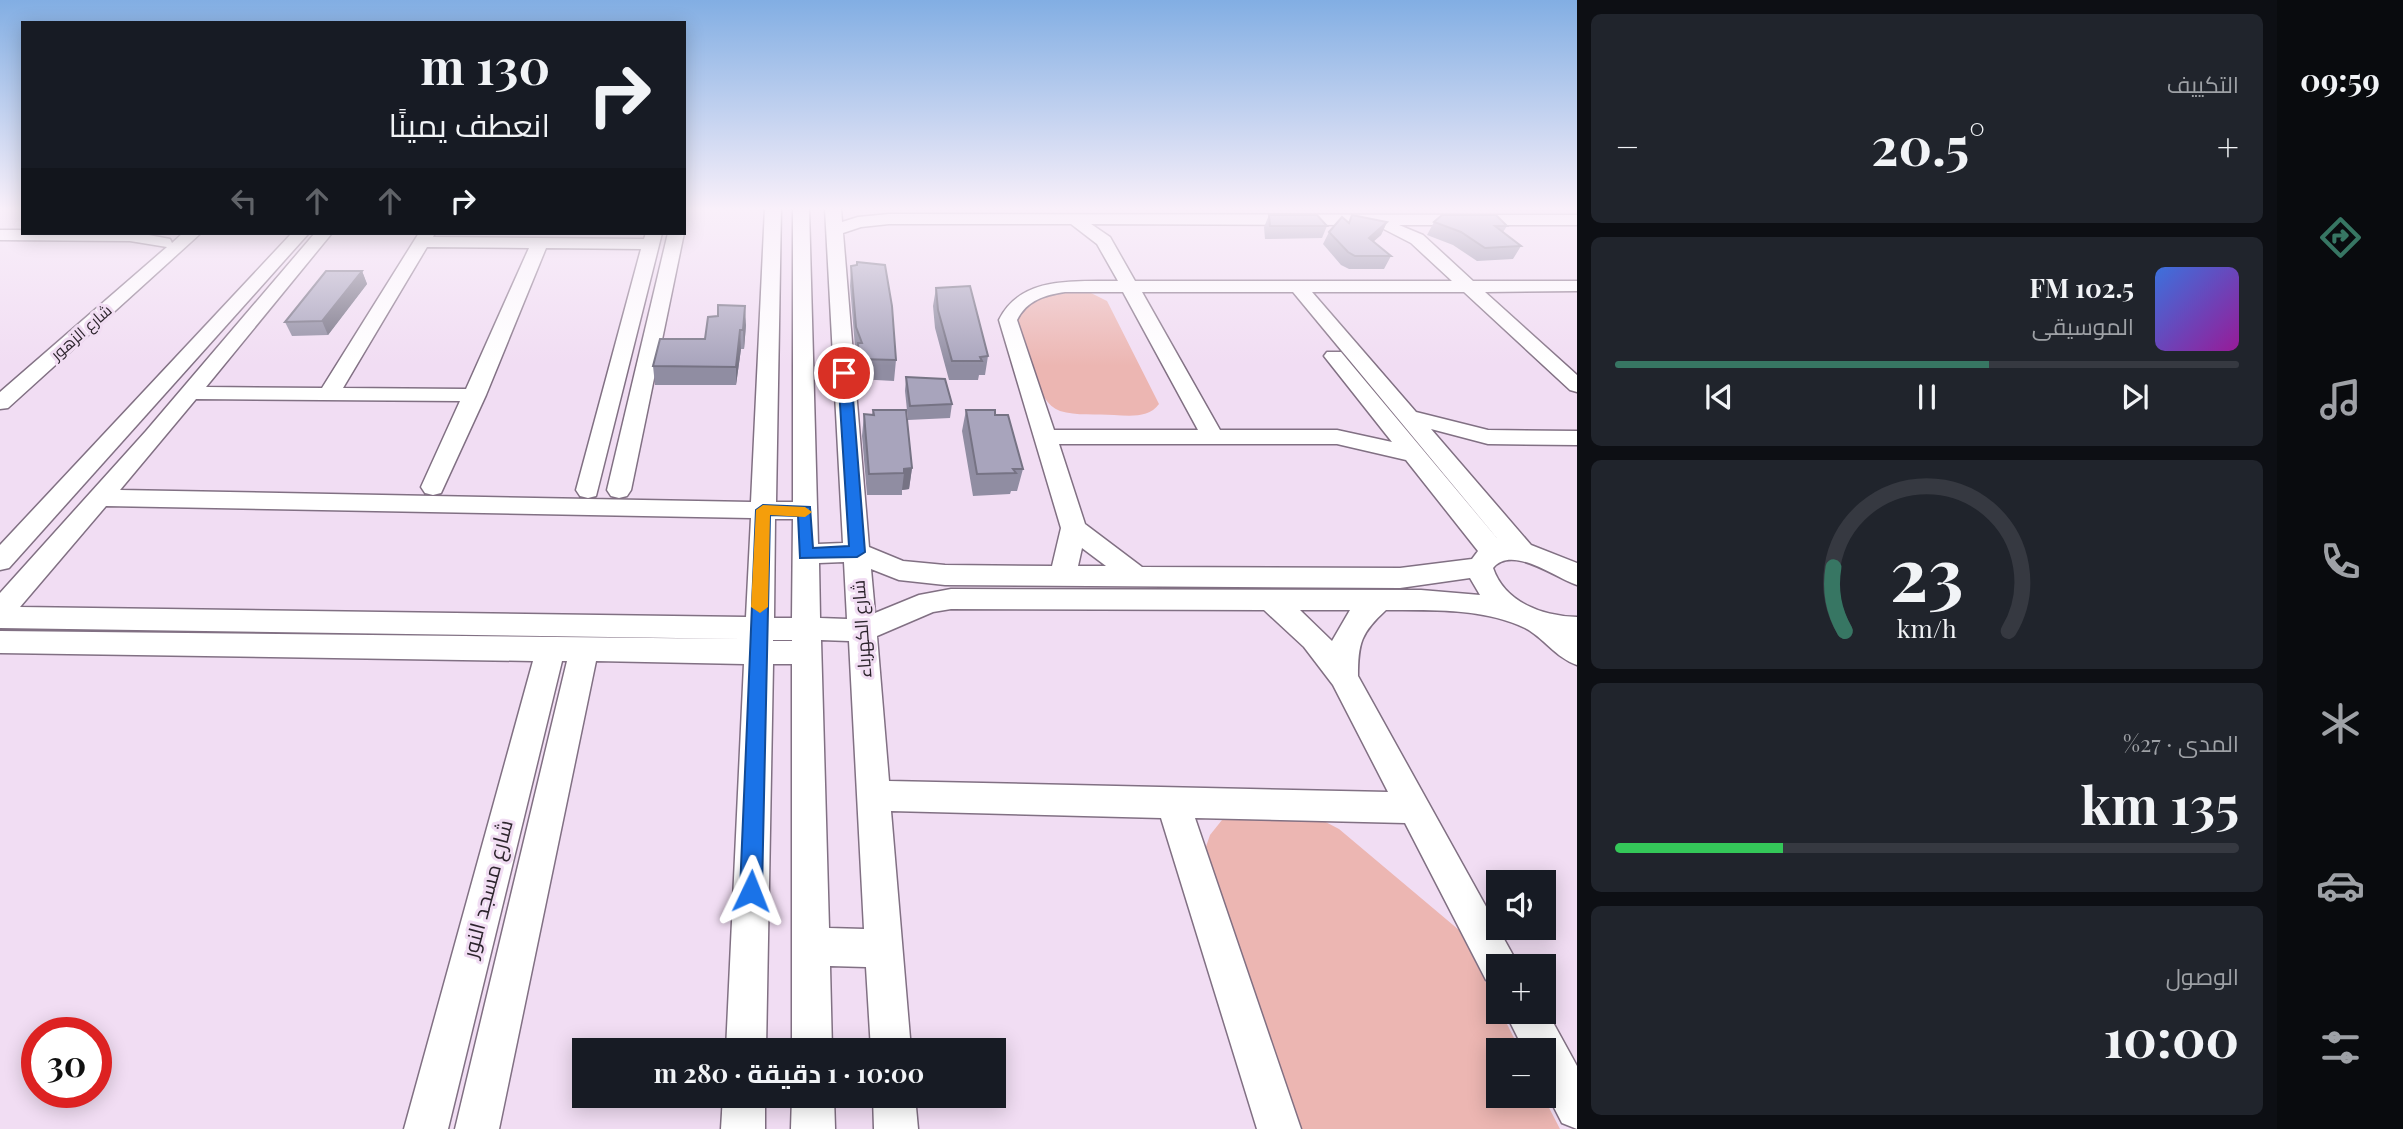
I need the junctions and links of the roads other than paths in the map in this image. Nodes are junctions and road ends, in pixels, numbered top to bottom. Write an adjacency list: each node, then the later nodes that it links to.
1 (143, 261): 22 (street, شارع الزهور)
2 (162, 261): 27 (street, شارع الزهور)
3 (276, 261): 31 (street)
4 (301, 261): 24 (street)
5 (410, 261): 25 (street)
6 (532, 261): 26 (street)
7 (647, 261): 20 (street)
8 (670, 261): 21 (street)
9 (771, 261): 19 (street)
10 (801, 261): 18 (street)
11 (837, 261): 48 (street, شارع الكهرباء)
12 (1115, 261): 16 (street)
13 (1442, 261): 14 (street)
14 (1469, 286): 15 (street); 17 (street); 23 (street)
15 (1577, 286)
16 (1129, 287): 17 (street); 33 (street); 34 (street)
17 (1288, 287): 28 (street)
18 (802, 325): 19 (street); 30 (street)
19 (769, 326): 29 (street)
20 (629, 330): 21 (street); 42 (street)
21 (654, 330): 43 (street)
22 (0, 379)
23 (1577, 386)
24 (190, 393): 25 (street); 32 (street)
25 (328, 395): 26 (street)
26 (475, 395): 40 (street)
27 (0, 403)
28 (1399, 420): 35 (street); 36 (street); 38 (street); 39 (street)
29 (765, 427): 30 (street); 45 (street)
30 (804, 428): 46 (street)
31 (118, 436): 32 (street); 52 (street)
32 (154, 436): 41 (street)
33 (1045, 437): 34 (street); 47 (street)
34 (1213, 437): 35 (street)
35 (1337, 437): 38 (street)
36 (1488, 437): 37 (street); 39 (street)
37 (1577, 438)
38 (1413, 454): 51 (street)
39 (1444, 459): 49 (street)
40 (433, 487): 41 (street); 44 (street)
41 (107, 489): 44 (street); 58 (street)
42 (588, 490): 43 (street); 44 (street)
43 (619, 490): 45 (street)
44 (524, 497): 45 (street)
45 (763, 502): 46 (street); 63 (street)
46 (805, 503): 50 (street)
47 (1074, 528): 54 (street); 55 (street)
48 (857, 552): 50 (street); 54 (street); 62 (street, شارع الكهرباء)
49 (1523, 552): 51 (street); 53 (street)
50 (805, 554): 64 (street)
51 (1487, 560): 55 (street); 59 (street)
52 (0, 561)
53 (1572, 569)
54 (1063, 576): 55 (street)
55 (1136, 576)
56 (1271, 600): 57 (street); 62 (street); 68 (street)
57 (1378, 601): 59 (street); 68 (street)
58 (0, 611)
59 (1522, 614): 61 (street); 67 (street)
60 (0, 617): 63 (street)
61 (1577, 628)
62 (862, 631): 64 (street); 69 (street, شارع الكهرباء)
63 (759, 640): 64 (street); 66 (street); 76 (street)
64 (806, 641): 72 (street)
65 (0, 642): 66 (street)
66 (567, 649): 83 (street, شارع مسجد النور); 84 (street, شارع مسجد النور)
67 (1577, 654)
68 (1343, 677): 71 (street)
69 (873, 796): 70 (street); 73 (street, شارع الكهرباء)
70 (1173, 802): 71 (street); 88 (street)
71 (1414, 808): 74 (street)
72 (811, 947): 73 (street); 77 (street)
73 (884, 948): 78 (street, شارع الكهرباء)
74 (1493, 954)
75 (1532, 1024): 82 (street)
76 (746, 1038)
77 (812, 1038)
78 (890, 1038)
79 (744, 1108): 85 (street)
80 (813, 1108): 86 (street)
81 (895, 1108): 87 (street)
82 (1577, 1108)
83 (426, 1129)
84 (477, 1129)
85 (743, 1129)
86 (813, 1129)
87 (896, 1129)
88 (1279, 1129)

